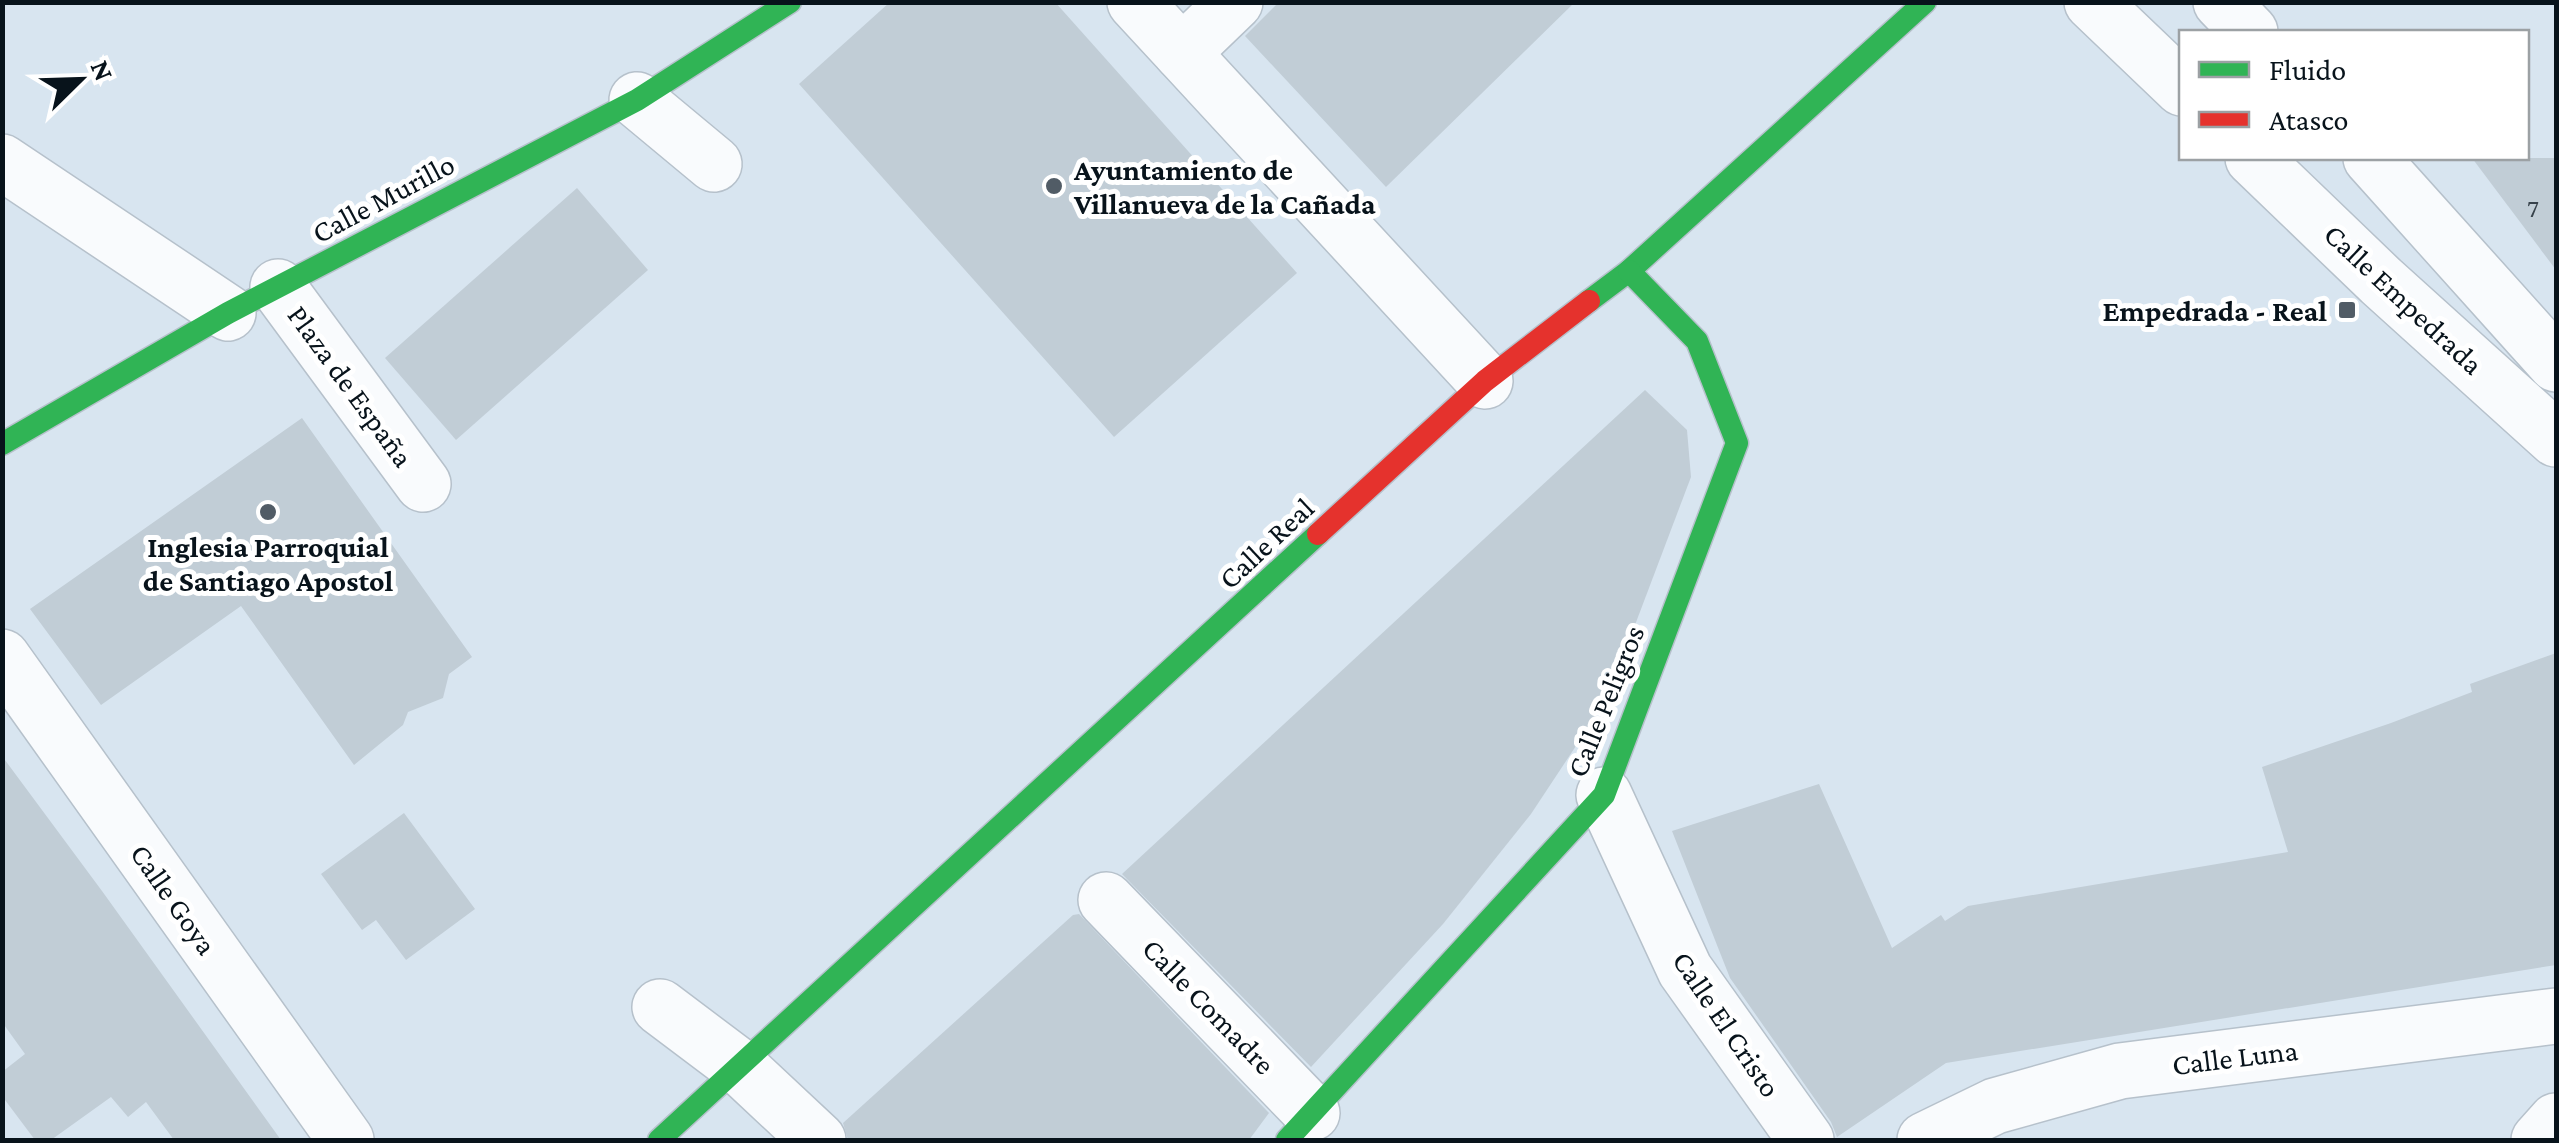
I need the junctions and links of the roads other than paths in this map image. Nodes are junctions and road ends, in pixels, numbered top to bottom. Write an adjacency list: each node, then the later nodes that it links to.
1 (790, 2): 10 (street, Calle Murillo)
2 (1135, 2): 8 (street)
3 (1235, 2): 8 (street)
4 (1925, 2): 15 (street, Calle Real)
5 (2092, 2): 9 (street)
6 (2221, 2): 7 (street)
7 (2248, 30)
8 (1182, 52): 19 (street)
9 (2179, 85)
10 (638, 100): 14 (street); 16 (street, Calle Murillo)
11 (2255, 160): 20 (street, Calle Empedrada)
12 (2374, 160): 18 (street, Calle Empedrada)
13 (2, 162): 17 (street)
14 (714, 164)
15 (1628, 272): 19 (street, Calle Real); 24 (street, Calle Peligros)
16 (278, 287): 17 (street, Calle Murillo); 22 (street, Plaza de España)
17 (228, 313): 21 (street, Calle Murillo)
18 (2556, 364)
19 (1485, 381): 28 (street, Calle Real)
20 (2556, 438)
21 (2, 444)
22 (424, 484)
23 (2, 657): 31 (street, Calle Goya)
24 (1604, 795): 30 (street, Calle Peligros); 34 (street, Calle El Cristo)
25 (1106, 900): 30 (street, Calle Comadre)
26 (660, 1007): 28 (street)
27 (2556, 1016): 35 (street, Calle Luna)
28 (741, 1068): 32 (street, Calle Real); 33 (street)
29 (2556, 1121): 36 (street)
30 (1300, 1127)
31 (346, 1140)
32 (659, 1140)
33 (818, 1140)
34 (1806, 1140)
35 (1925, 1140)
36 (2539, 1140)

